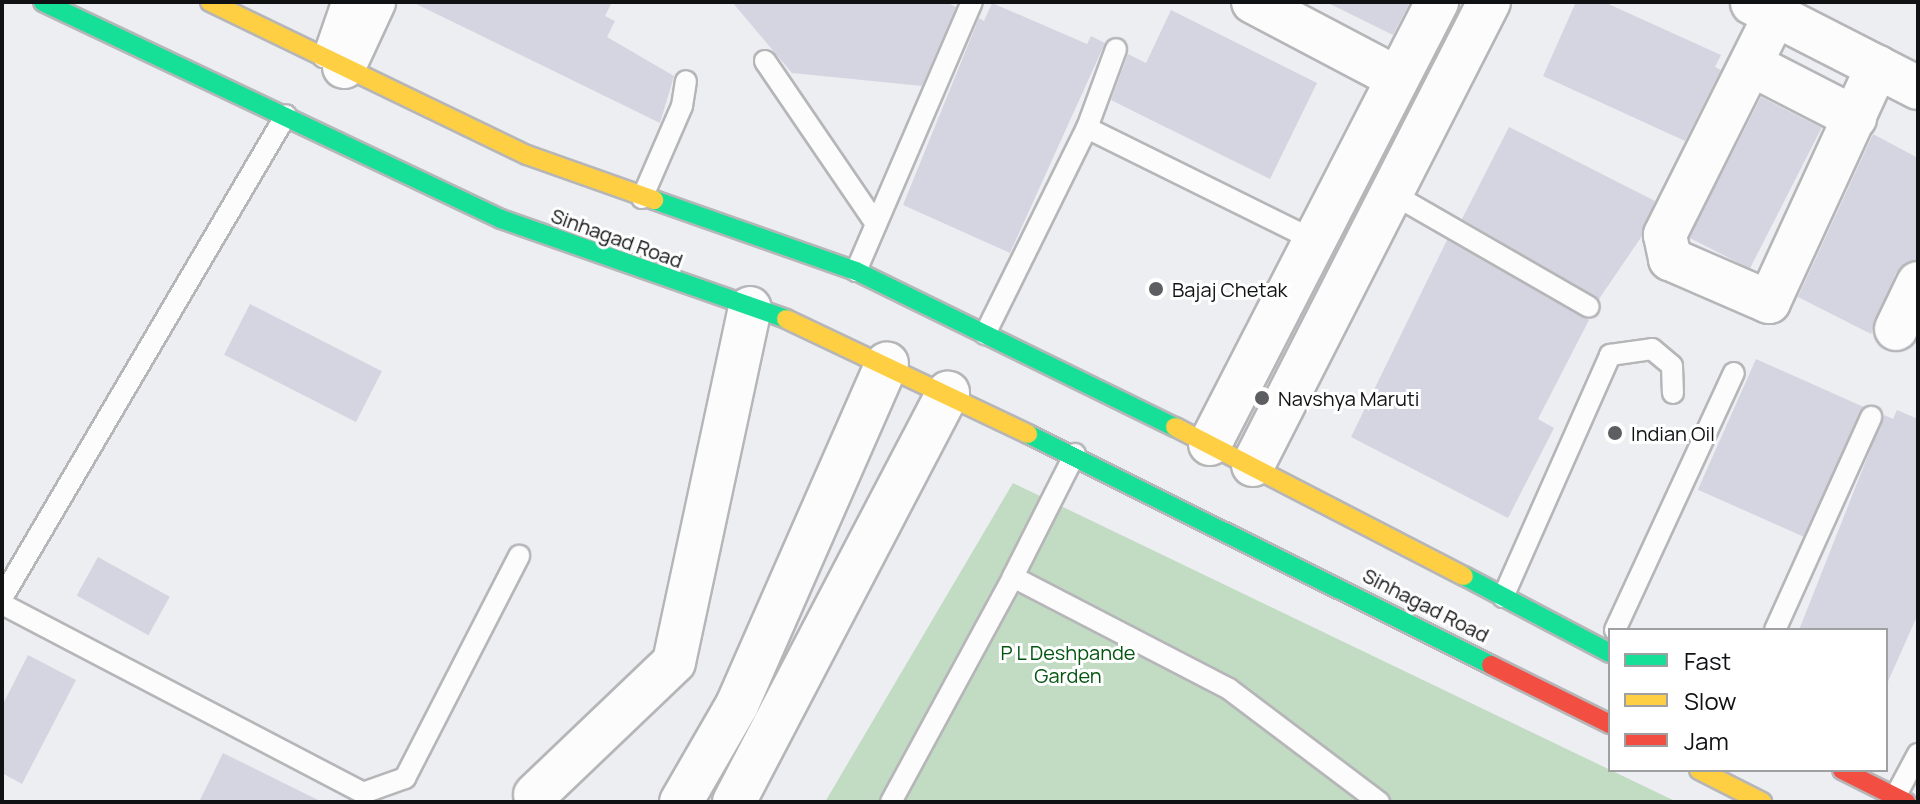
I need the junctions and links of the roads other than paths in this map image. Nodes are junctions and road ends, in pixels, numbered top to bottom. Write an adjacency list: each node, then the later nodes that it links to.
1 (43, 2): 18 (main road, Sinhagad Road)
2 (210, 2): 9 (main road, Sinhagad Road)
3 (342, 2): 13 (lane)
4 (374, 2): 13 (street)
5 (972, 2): 23 (lane)
6 (1253, 2): 15 (street)
7 (1437, 2): 15 (street)
8 (1489, 2): 21 (street)
9 (239, 8): 13 (main road, Sinhagad Road)
10 (1762, 9): 14 (street); 16 (street)
11 (1116, 49): 20 (lane)
12 (765, 61): 23 (lane)
13 (334, 62): 22 (main road, Sinhagad Road)
14 (1752, 65): 19 (street); 19 (street)
15 (1397, 78): 24 (street)
16 (1899, 78): 19 (street); 26 (street)
17 (686, 81): 22 (lane)
18 (286, 115): 29 (main road, Sinhagad Road); 43 (lane)
19 (1855, 118)
20 (1087, 128): 24 (lane); 31 (lane)
21 (1391, 193): 28 (lane); 39 (street)
22 (642, 198): 25 (main road, Sinhagad Road)
23 (876, 224): 25 (lane)
24 (1314, 240): 38 (street)
25 (856, 271): 31 (main road, Sinhagad Road)
26 (1799, 282)
27 (1918, 283): 30 (street)
28 (1589, 307)
29 (750, 308): 32 (main road, Sinhagad Road); 51 (street)
30 (1911, 330)
31 (985, 334): 38 (main road, Sinhagad Road)
32 (887, 364): 34 (main road, Sinhagad Road); 53 (street)
33 (1734, 373): 44 (lane)
34 (948, 393): 37 (main road, Sinhagad Road); 54 (street)
35 (1673, 393): 42 (lane)
36 (1871, 417): 45 (lane)
37 (1075, 454): 41 (lane); 47 (main road, Sinhagad Road)
38 (1204, 456): 39 (main road, Sinhagad Road)
39 (1247, 477): 42 (main road, Sinhagad Road)
40 (519, 556): 43 (lane)
41 (1013, 577): 55 (lane); 56 (lane)
42 (1503, 597): 46 (main road, Sinhagad Road)
43 (2, 601)
44 (1616, 628)
45 (1776, 628)
46 (1608, 648)
47 (1608, 723)
48 (1918, 754): 52 (lane)
49 (1703, 772): 57 (main road)
50 (1846, 772): 52 (main road)
51 (535, 795)
52 (1900, 799)
53 (681, 802)
54 (734, 802)
55 (891, 802)
56 (1379, 802)
57 (1762, 802)

